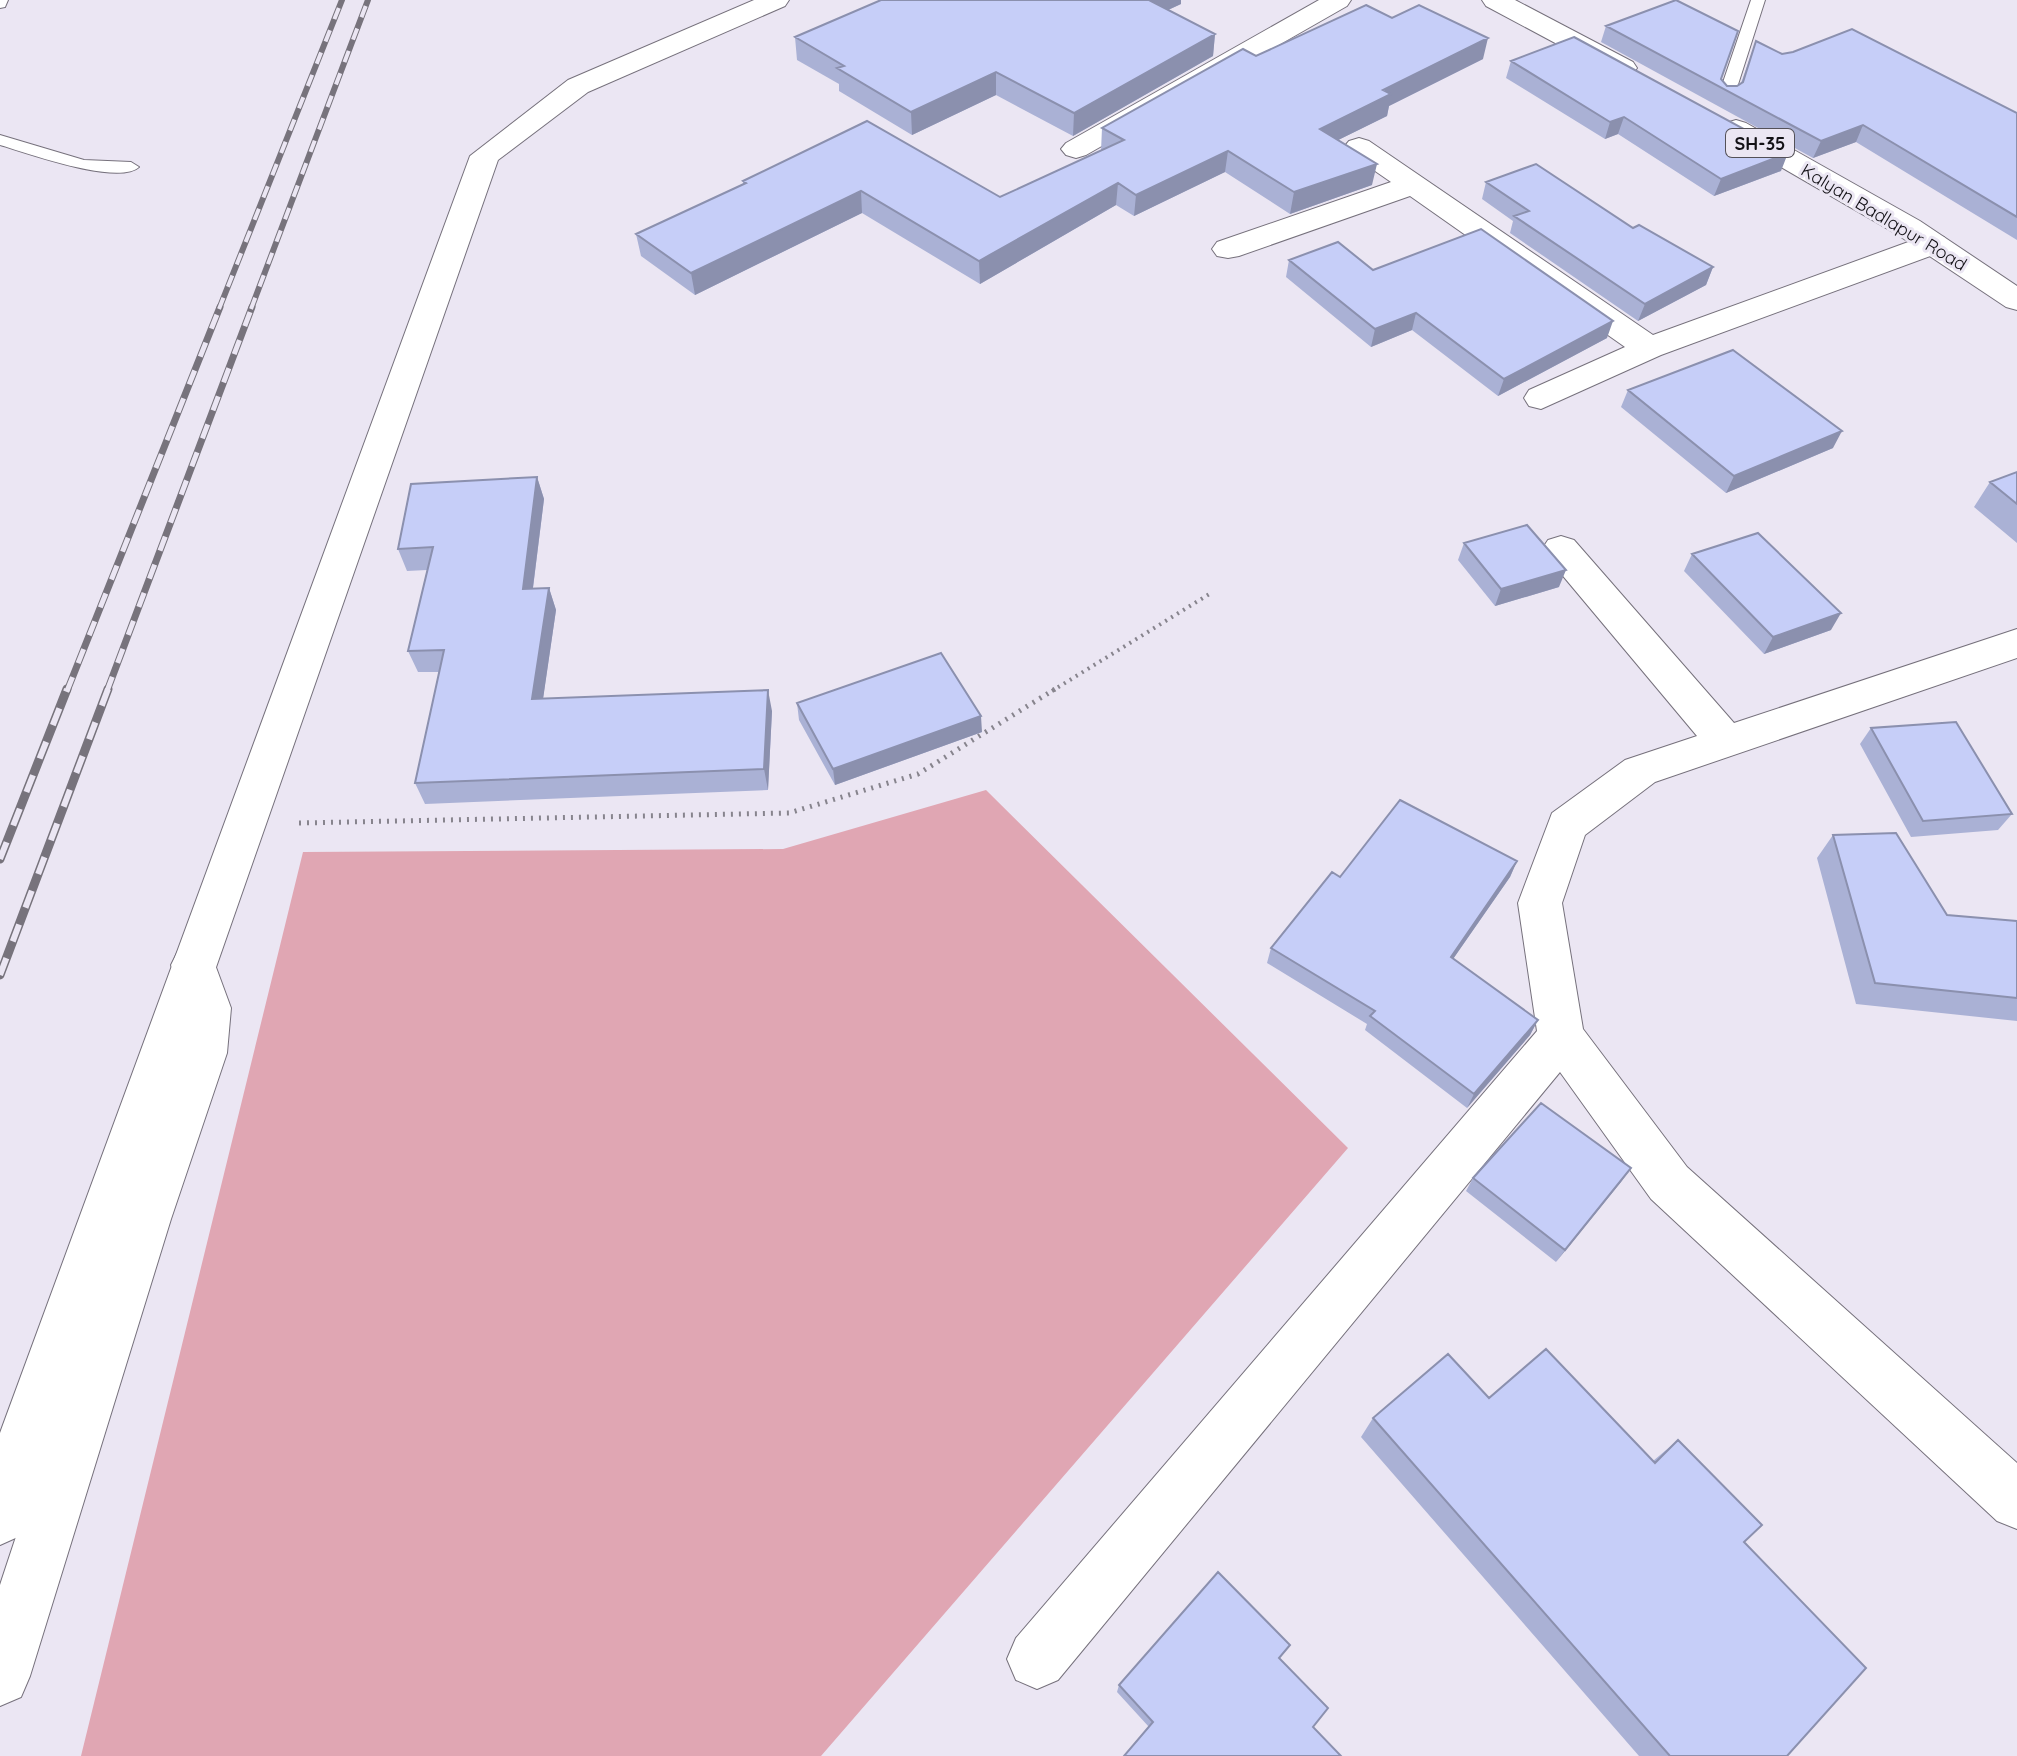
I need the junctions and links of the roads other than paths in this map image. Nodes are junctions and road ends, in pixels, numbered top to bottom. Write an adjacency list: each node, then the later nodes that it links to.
1 (776, 0): 23 (street)
2 (1338, 0): 11 (street)
3 (1495, 0): 7 (street)
4 (1544, 0): 6 (street)
5 (1758, 0): 8 (lane)
6 (1647, 53)
7 (1650, 82)
8 (1709, 97): 14 (street, Kalyan Badlapur Road / SH-35); 16 (street, Kalyan Badlapur Road / SH-35)
9 (0, 140): 12 (lane)
10 (1359, 147): 13 (street)
11 (1076, 149)
12 (131, 167)
13 (1412, 185): 15 (street); 18 (street)
14 (1933, 244): 17 (street, Kalyan Badlapur Road / SH-35); 18 (street)
15 (1228, 249)
16 (2017, 268)
17 (2017, 300)
18 (1649, 348): 19 (street)
19 (1541, 398)
20 (1561, 549): 22 (street)
21 (2017, 643): 22 (street)
22 (1726, 742): 24 (street)
23 (194, 965): 26 (street); 28 (street)
24 (1561, 1036): 25 (street); 27 (street)
25 (2017, 1501)
26 (0, 1516)
27 (1037, 1659)
28 (0, 1676)

